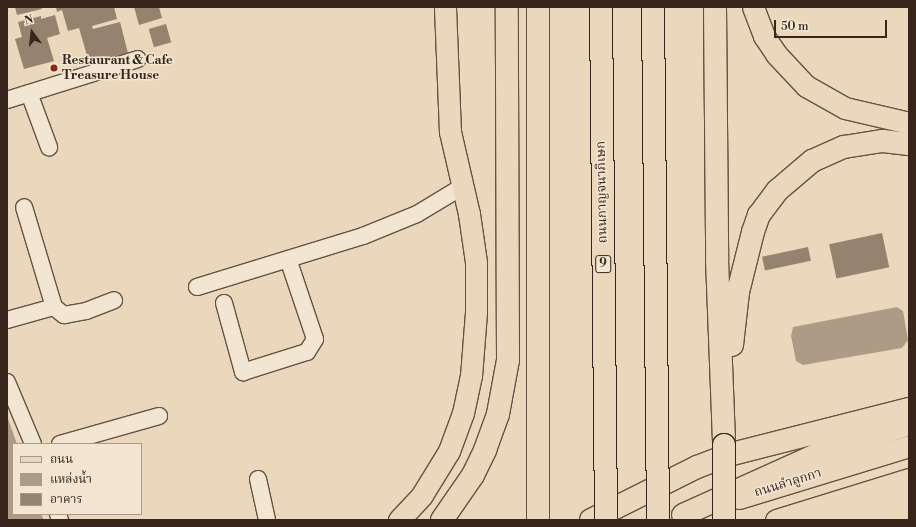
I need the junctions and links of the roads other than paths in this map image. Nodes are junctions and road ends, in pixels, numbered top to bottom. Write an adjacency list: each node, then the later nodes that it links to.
1 (445, 7): 14 (main road)
2 (507, 7): 39 (highway)
3 (538, 7): 40 (highway)
4 (601, 7): 42 (highway, ถนนกาญจนาภิเษก / 9, bridge)
5 (653, 7): 43 (highway, bridge)
6 (715, 7): 29 (highway)
7 (753, 7): 11 (main road)
8 (138, 59): 9 (street)
9 (30, 93): 10 (street); 13 (street)
10 (7, 100)
11 (909, 123)
12 (909, 144): 29 (highway)
13 (49, 147)
14 (462, 187): 16 (street); 38 (main road)
15 (24, 207): 20 (street)
16 (288, 259): 17 (street); 19 (street)
17 (197, 287)
18 (114, 300): 20 (street)
19 (224, 303)
20 (54, 307): 21 (street)
21 (7, 320)
22 (7, 382): 27 (street)
23 (909, 408): 41 (highway)
24 (159, 416): 28 (street)
25 (909, 424): 36 (highway)
26 (909, 433): 31 (main road)
27 (33, 443)
28 (64, 443)
29 (724, 445): 44 (highway, bridge)
30 (909, 446): 31 (main road, ถนนลำลูกกา)
31 (819, 473): 36 (main road, ถนนลำลูกกา)
32 (258, 479): 37 (street)
33 (909, 479): 45 (main road)
34 (909, 492): 46 (highway)
35 (909, 509): 47 (highway)
36 (675, 518)
37 (267, 520)
38 (399, 520)
39 (442, 520)
40 (538, 520)
41 (591, 520)
42 (606, 520)
43 (658, 520)
44 (724, 520)
45 (776, 520)
46 (827, 520)
47 (874, 520)

